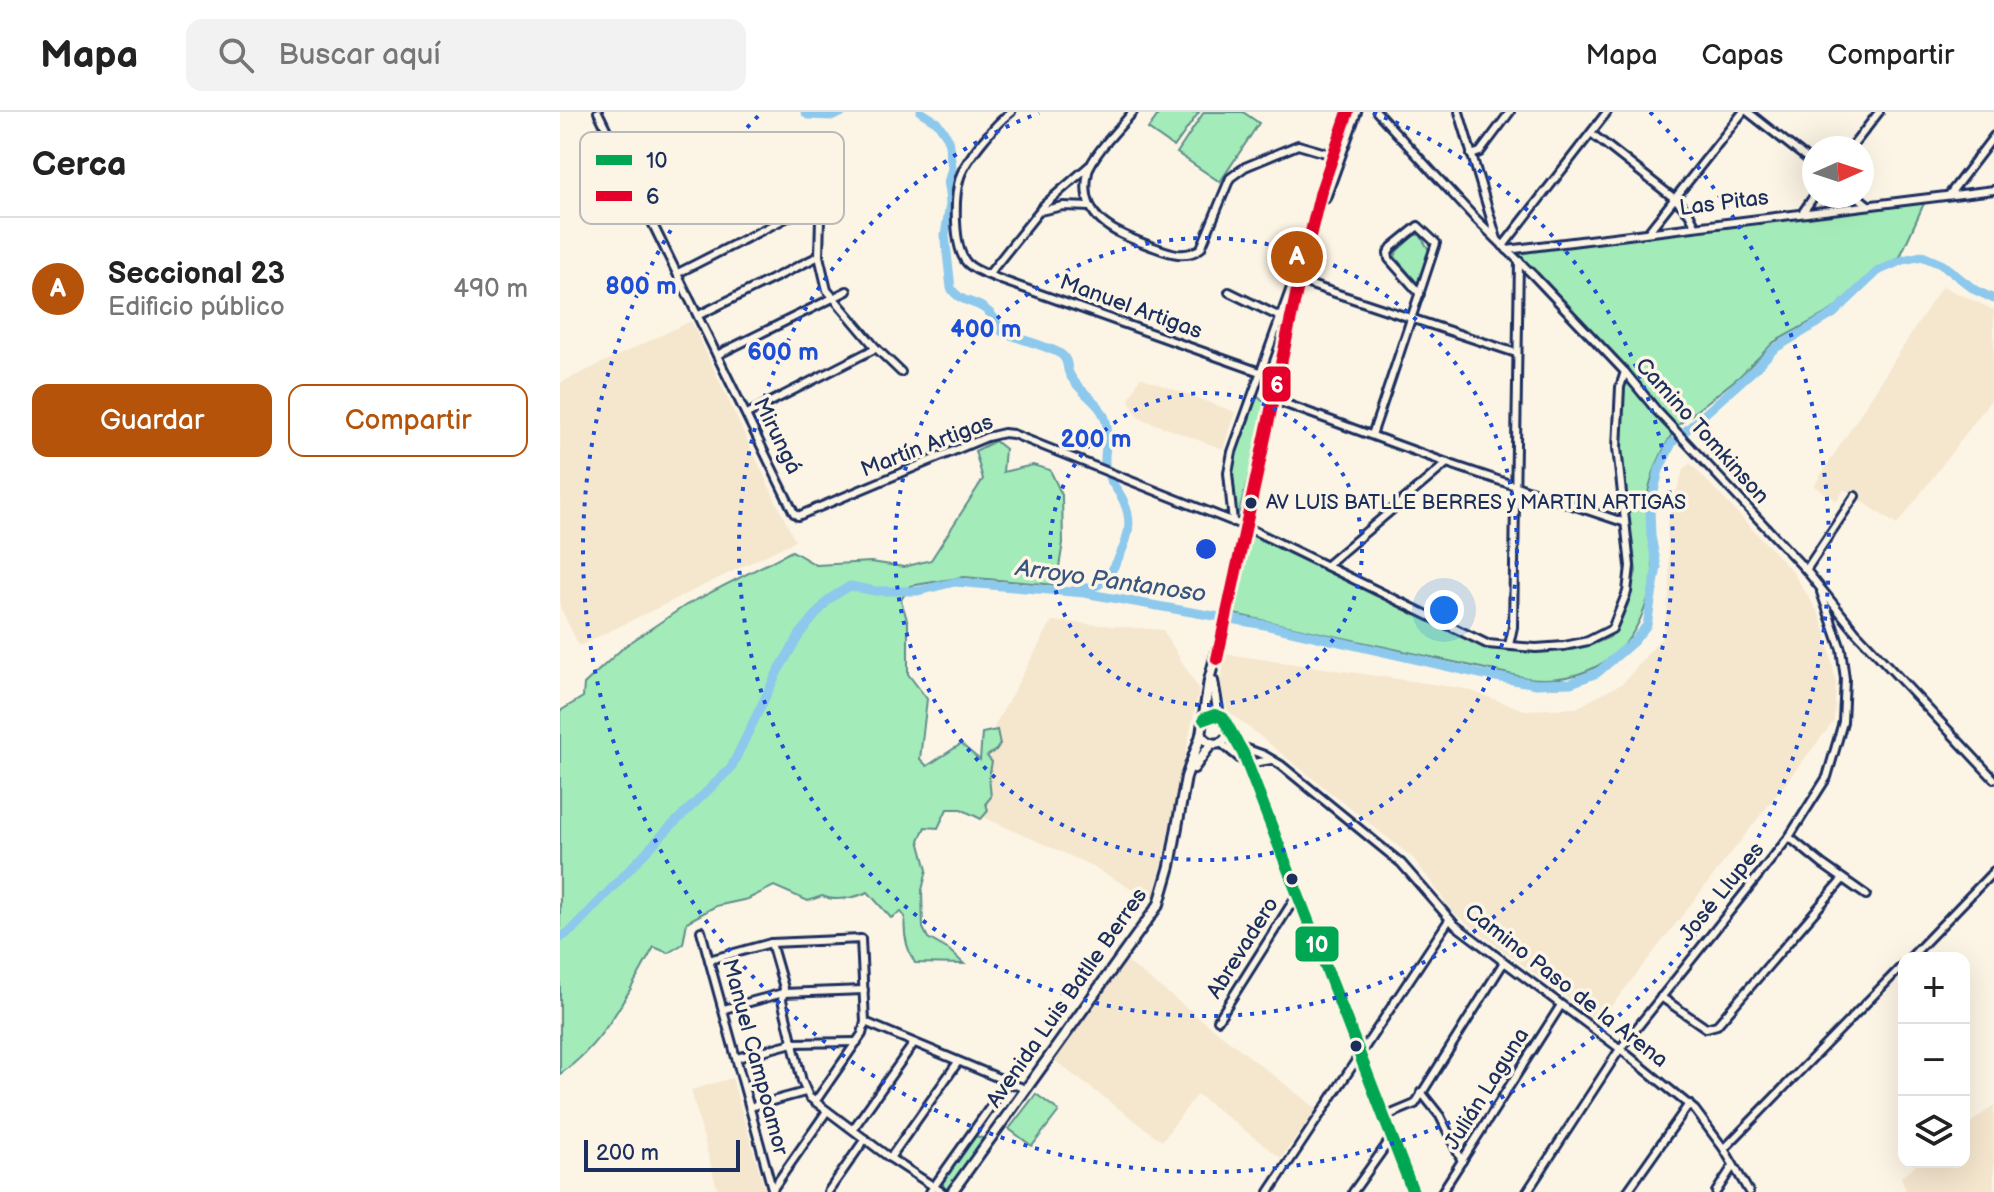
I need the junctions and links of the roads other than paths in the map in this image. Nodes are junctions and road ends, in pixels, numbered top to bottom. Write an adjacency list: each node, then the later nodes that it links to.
1 (598, 112): 11 (street, Mirungá)
2 (1011, 112): 38 (street)
3 (1133, 112): 18 (street)
4 (1352, 112): 17 (main road); 17 (main road)
5 (1377, 112): 33 (street, Camino Tomkinson)
6 (1459, 112): 15 (street)
7 (1510, 112): 15 (street)
8 (1607, 112): 12 (street)
9 (1746, 112): 16 (street); 21 (street)
10 (1879, 112): 13 (street)
11 (608, 132)
12 (1591, 133): 21 (street); 34 (street)
13 (1860, 136)
14 (1994, 136): 20 (street)
15 (1471, 155): 33 (street)
16 (1802, 155)
17 (1336, 156): 23 (street); 39 (main road)
18 (1090, 166): 23 (street); 26 (street)
19 (1994, 190): 20 (street, Las Pitas)
20 (1949, 195): 22 (street, Las Pitas)
21 (1675, 199): 31 (street); 32 (street)
22 (1874, 204)
23 (1091, 207): 26 (street)
24 (1806, 208): 27 (street)
25 (1840, 208): 27 (street, Las Pitas)
26 (1040, 211): 38 (street)
27 (1803, 212): 31 (street, Las Pitas)
28 (654, 224): 37 (street, Mirungá)
29 (774, 224): 37 (street)
30 (820, 224): 35 (street)
31 (1695, 225): 32 (street, Las Pitas)
32 (1649, 231): 34 (street, Las Pitas)
33 (1497, 240): 34 (street, Camino Tomkinson)
34 (1505, 248): 36 (street, Camino Tomkinson)
35 (819, 256): 43 (street); 44 (street)
36 (1519, 261): 48 (street); 52 (street, Camino Tomkinson)
37 (678, 273): 44 (street, Mirungá)
38 (989, 274): 51 (street, Manuel Artigas)
39 (1299, 281): 45 (street); 46 (street); 53 (main road)
40 (847, 291): 43 (street)
41 (1229, 292): 45 (street)
42 (1420, 294): 42 (street); 46 (street)
43 (833, 297): 47 (street); 49 (street)
44 (699, 315): 49 (street, Mirungá)
45 (1278, 316): 51 (street)
46 (1411, 318): 48 (street); 55 (street)
47 (876, 348): 50 (street); 54 (street)
48 (1516, 353): 57 (street)
49 (717, 355): 54 (street, Mirungá)
50 (901, 372)
51 (1260, 372): 60 (street)
52 (1625, 372): 61 (street, Martín Artigas); 64 (street, Camino Tomkinson)
53 (1272, 399): 55 (street); 62 (main road)
54 (747, 414): 59 (street, Mirungá)
55 (1372, 435): 56 (street)
56 (1447, 463): 57 (street); 63 (street)
57 (1514, 485): 61 (street); 67 (street)
58 (1855, 496): 64 (street)
59 (798, 516): 60 (street, Martín Artigas)
60 (1233, 522): 62 (street, Martín Artigas)
61 (1623, 522): 67 (street, Martín Artigas)
62 (1244, 526): 63 (street, Martín Artigas); 66 (main road)
63 (1328, 564): 67 (street, Martín Artigas)
64 (1806, 570): 65 (street, Camino Tomkinson)
65 (1817, 583): 76 (street, Camino Tomkinson); 78 (street, José Llupes)
66 (1220, 640): 68 (main road); 69 (main road)
67 (1509, 645)
68 (1219, 715): 69 (main road); 70 (main road)
69 (1204, 719): 71 (main road)
70 (1229, 725): 72 (main road); 73 (street)
71 (1201, 735): 72 (main road); 77 (main road, Avenida Luis Batlle Berres)
72 (1216, 743): 73 (street); 77 (main road, Avenida Luis Batlle Berres)
73 (1238, 750): 74 (street, Camino Paso de la Arena); 75 (street)
74 (1272, 760): 75 (street); 83 (street, Camino Paso de la Arena)
75 (1247, 764): 81 (street)
76 (1994, 779)
77 (1181, 811): 105 (main road, Avenida Luis Batlle Berres)
78 (1789, 837): 80 (street); 92 (street, José Llupes)
79 (1994, 871): 86 (street)
80 (1843, 879): 82 (street); 92 (street)
81 (1297, 895): 95 (street, Abrevadero); 101 (street)
82 (1866, 895)
83 (1449, 920): 88 (street, Camino Paso de la Arena); 101 (street)
84 (701, 931): 87 (street, Manuel Campoamor)
85 (771, 943): 87 (street); 90 (street); 91 (street)
86 (1916, 952)
87 (709, 960): 94 (street, Manuel Campoamor)
88 (1504, 962): 93 (street, Camino Paso de la Arena); 107 (street)
89 (1898, 970): 118 (street)
90 (864, 990): 91 (street); 96 (street)
91 (783, 993): 94 (street); 98 (street)
92 (1661, 997): 100 (street, José Llupes)
93 (1561, 1005): 100 (street, Camino Paso de la Arena); 120 (street, Julián Laguna)
94 (724, 1009): 102 (street, Manuel Campoamor)
95 (1218, 1020)
96 (865, 1022): 97 (street); 99 (street)
97 (857, 1042): 98 (street); 108 (street)
98 (792, 1043): 102 (street); 106 (street)
99 (914, 1043): 103 (street); 113 (street)
100 (1620, 1049): 109 (street, Camino Paso de la Arena); 131 (street, José Llupes)
101 (1360, 1056): 112 (street); 127 (street)
102 (737, 1058): 110 (street, Manuel Campoamor)
103 (958, 1062): 104 (street); 119 (street)
104 (1008, 1082): 105 (street); 114 (street)
105 (1025, 1089): 117 (main road, Avenida Luis Batlle Berres)
106 (805, 1092): 108 (street); 110 (street)
107 (1421, 1092): 112 (street); 120 (street)
108 (815, 1102): 111 (street)
109 (1689, 1104): 118 (street, Camino Paso de la Arena); 132 (street)
110 (750, 1107): 123 (street, Manuel Campoamor)
111 (827, 1111): 113 (street); 123 (street)
112 (1384, 1117): 115 (street)
113 (853, 1129): 116 (street)
114 (974, 1130): 117 (street); 122 (street)
115 (1392, 1137): 128 (street); 129 (street)
116 (865, 1139): 119 (street); 124 (street)
117 (989, 1139): 126 (main road, Avenida Luis Batlle Berres)
118 (1724, 1149): 121 (street, Camino Paso de la Arena)
119 (890, 1158): 122 (street)
120 (1462, 1161): 130 (street, Julián Laguna)
121 (1733, 1166): 133 (street); 134 (street, Camino Paso de la Arena)
122 (932, 1189): 125 (street)
123 (772, 1191)
124 (828, 1192)
125 (942, 1192)
126 (952, 1192)
127 (1269, 1192)
128 (1353, 1192)
129 (1413, 1192)
130 (1442, 1192)
131 (1527, 1192)
132 (1627, 1192)
133 (1716, 1192)
134 (1749, 1192)

